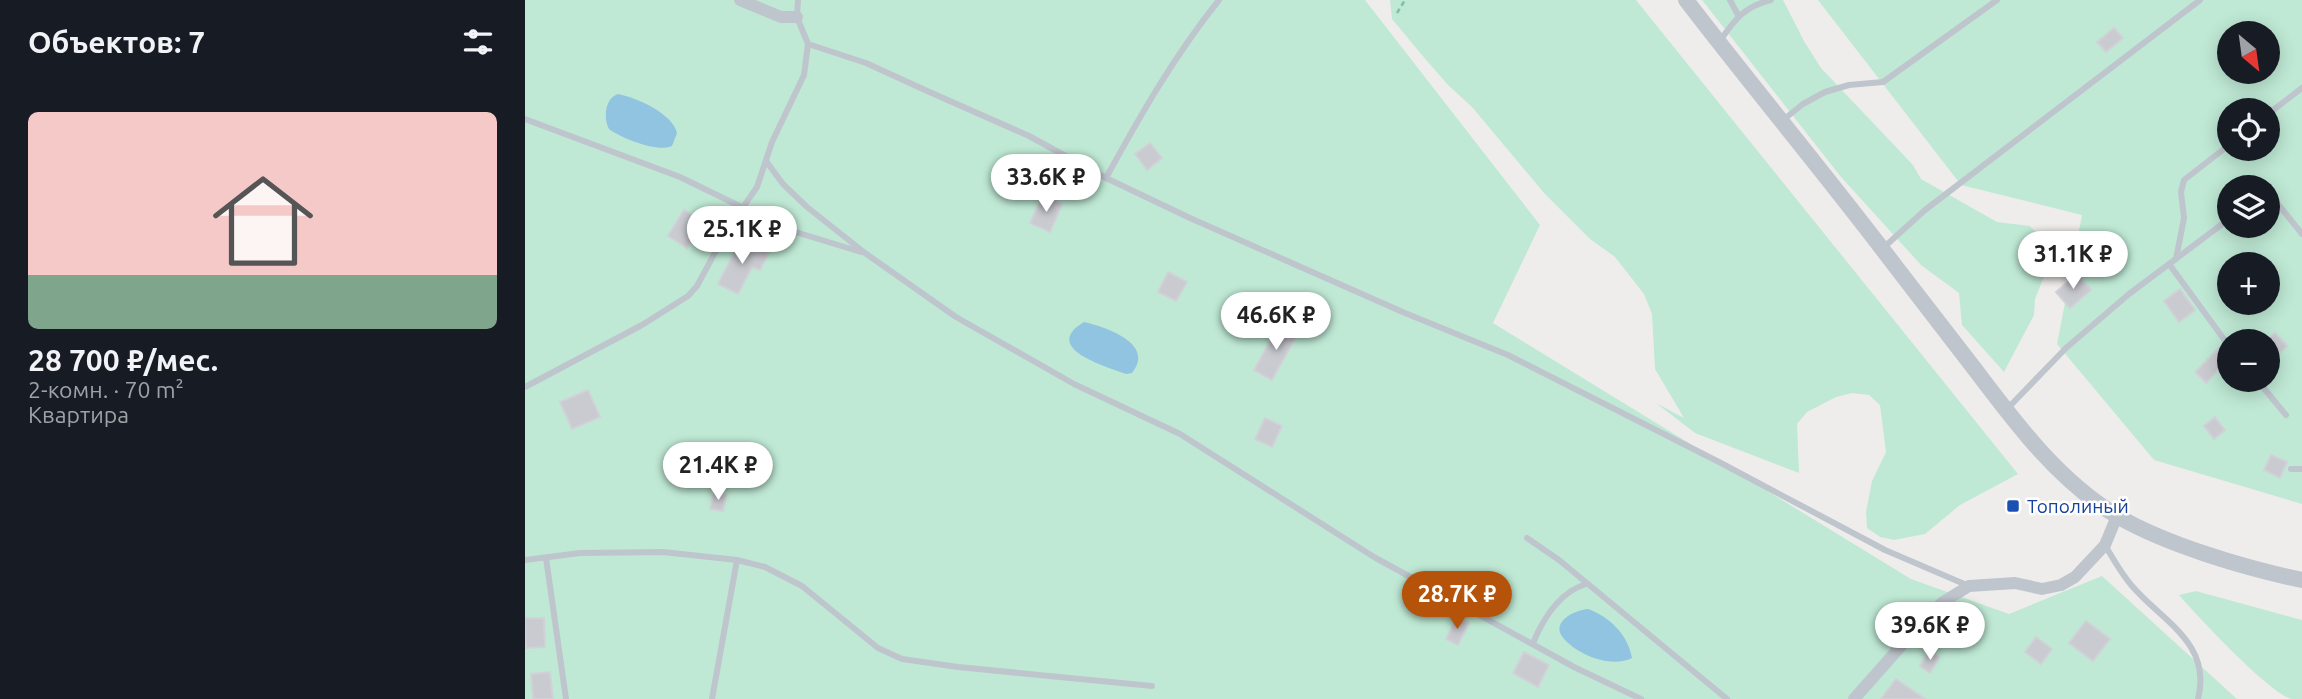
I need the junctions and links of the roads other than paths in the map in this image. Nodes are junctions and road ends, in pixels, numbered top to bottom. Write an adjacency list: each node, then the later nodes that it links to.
1 (740, 0): 10 (street)
2 (798, 0): 10 (lane)
3 (1219, 0): 19 (lane)
4 (1686, 0): 11 (street)
5 (1730, 0): 9 (lane)
6 (1771, 0): 9 (lane)
7 (1997, 0): 16 (lane)
8 (2200, 0): 24 (lane)
9 (1738, 15): 11 (lane)
10 (797, 18): 12 (lane)
11 (1719, 43): 16 (street)
12 (808, 44): 18 (lane); 19 (lane)
13 (2302, 88): 14 (lane)
14 (2280, 105)
15 (525, 119): 21 (lane)
16 (1782, 122): 24 (street)
17 (2217, 154): 26 (lane)
18 (766, 161): 21 (lane); 25 (lane)
19 (1106, 178): 43 (lane)
20 (2280, 206): 23 (lane)
21 (742, 209): 25 (lane); 29 (lane)
22 (2217, 228): 26 (lane)
23 (2302, 234)
24 (1882, 249): 31 (street)
25 (865, 253): 44 (lane)
26 (2176, 258): 27 (lane)
27 (2169, 264): 28 (lane); 31 (lane)
28 (2217, 330)
29 (525, 387)
30 (2267, 392): 32 (lane)
31 (2005, 410): 35 (street)
32 (2286, 415)
33 (2291, 469): 34 (lane)
34 (2302, 469)
35 (2117, 516): 37 (street); 41 (street)
36 (1527, 538): 42 (lane)
37 (2105, 545): 43 (street); 51 (lane)
38 (547, 558): 39 (lane); 40 (lane); 46 (lane)
39 (525, 560)
40 (737, 560): 45 (lane); 47 (lane)
41 (2302, 580)
42 (1586, 584): 44 (lane); 49 (lane)
43 (1969, 586): 50 (street)
44 (1533, 643): 48 (lane)
45 (1152, 686)
46 (566, 699)
47 (712, 699)
48 (1641, 699)
49 (1727, 699)
50 (1854, 699)
51 (2198, 699)

